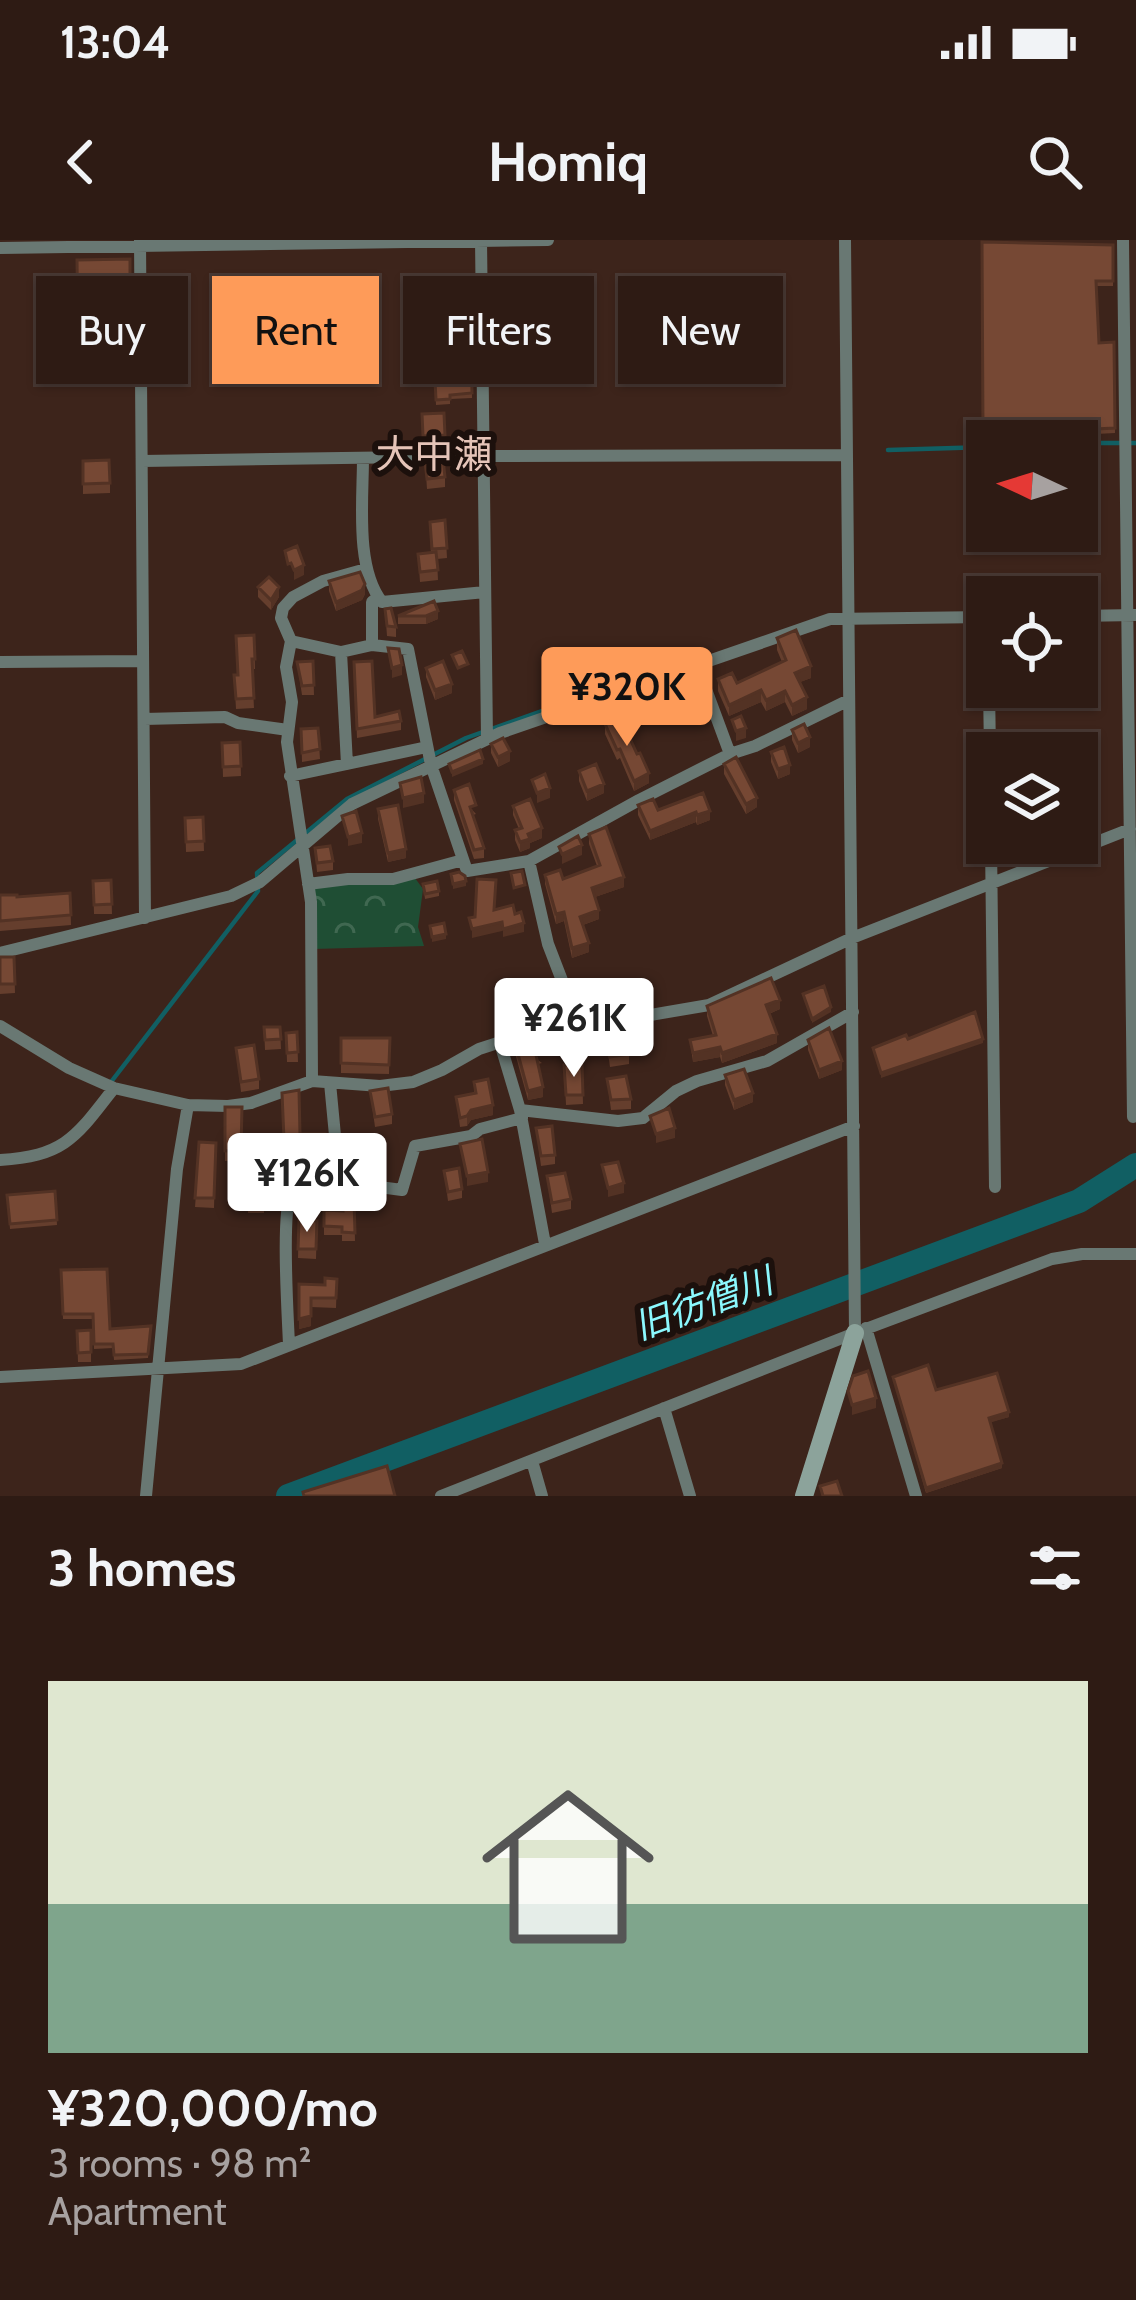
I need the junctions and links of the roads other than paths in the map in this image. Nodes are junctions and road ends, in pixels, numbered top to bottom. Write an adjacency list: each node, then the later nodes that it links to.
1 (481, 240): 2 (street); 5 (street); 8 (street)
2 (548, 240)
3 (845, 240): 7 (street)
4 (1124, 240): 14 (street)
5 (140, 243): 6 (street); 10 (street)
6 (0, 248)
7 (847, 455): 8 (street); 17 (street)
8 (483, 456): 9 (street); 12 (street)
9 (363, 458): 10 (street); 11 (street)
10 (142, 461): 21 (street)
11 (366, 569): 13 (street); 18 (street)
12 (485, 592): 13 (street); 27 (street)
13 (377, 598): 19 (street)
14 (1131, 615): 15 (street); 33 (street)
15 (1098, 616)
16 (966, 617): 17 (street)
17 (848, 619): 23 (street); 24 (street)
18 (291, 641): 20 (street); 26 (street)
19 (372, 645): 20 (street); 28 (street)
20 (341, 652): 30 (street)
21 (143, 661): 22 (street); 25 (street)
22 (0, 662)
23 (697, 665): 27 (street); 29 (street)
24 (849, 700): 29 (street); 41 (street)
25 (144, 719): 26 (street); 40 (street)
26 (289, 730): 32 (street)
27 (487, 739): 31 (street)
28 (427, 747): 30 (street); 31 (street)
29 (730, 754): 36 (street)
30 (347, 764): 32 (street)
31 (431, 765): 34 (street); 35 (street)
32 (290, 776): 34 (street)
33 (1130, 829): 38 (street); 52 (street)
34 (302, 846): 39 (street); 40 (street)
35 (464, 860): 36 (street); 39 (street)
36 (529, 861): 45 (street)
37 (992, 864): 38 (street)
38 (992, 882): 41 (street); 56 (street)
39 (308, 884): 47 (street)
40 (146, 918): 42 (street)
41 (852, 938): 43 (street); 45 (street)
42 (0, 953)
43 (853, 1012): 51 (street); 53 (street)
44 (0, 1026): 49 (street)
45 (580, 1027): 46 (street)
46 (500, 1042): 48 (street); 51 (street)
47 (312, 1081): 48 (street); 50 (street)
48 (330, 1084): 55 (street)
49 (114, 1088): 50 (street); 54 (street)
50 (188, 1105): 61 (street)
51 (521, 1114): 55 (street); 57 (street)
52 (1133, 1117)
53 (854, 1126): 57 (street); 59 (street)
54 (0, 1160)
55 (334, 1181): 60 (street)
56 (995, 1187)
57 (545, 1244): 60 (street)
58 (1136, 1254): 59 (street)
59 (861, 1331): 63 (street); 69 (street); 70 (street)
60 (289, 1345): 61 (street)
61 (158, 1369): 62 (street); 65 (street)
62 (0, 1377)
63 (664, 1408): 64 (street); 68 (street)
64 (532, 1461): 66 (street); 67 (street)
65 (146, 1496)
66 (441, 1496)
67 (542, 1496)
68 (690, 1496)
69 (804, 1496)
70 (916, 1496)

